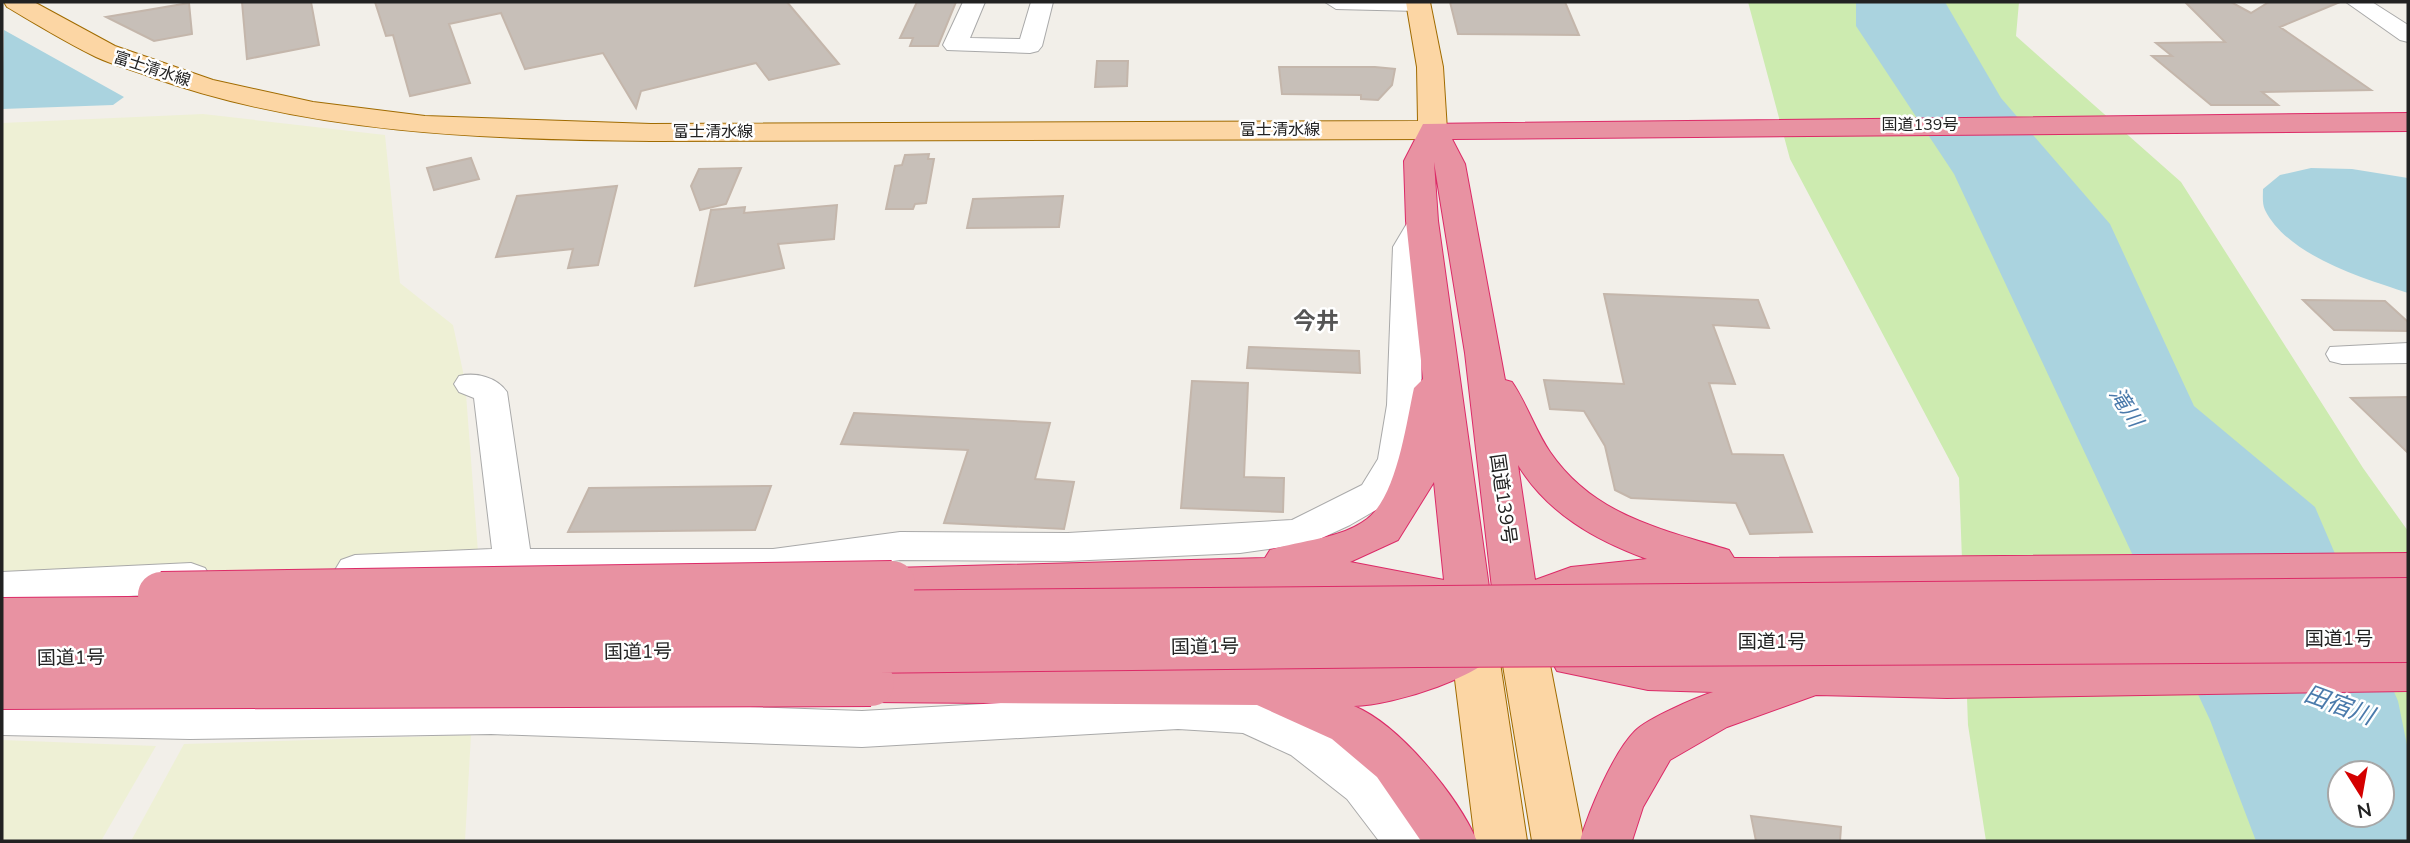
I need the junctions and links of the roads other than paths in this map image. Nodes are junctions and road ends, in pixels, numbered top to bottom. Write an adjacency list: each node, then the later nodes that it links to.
1 (974, 2): 2 (street)
2 (1042, 2)
3 (1336, 2): 5 (street)
4 (2357, 2): 7 (street)
5 (1418, 3): 9 (main road)
6 (25, 8): 9 (main road, 富士清水線)
7 (2408, 35)
8 (2408, 122): 9 (highway, 国道139号)
9 (1433, 130): 10 (highway); 12 (highway, 国道139号)
10 (1422, 221): 11 (highway); 16 (street)
11 (1440, 349): 19 (highway); 24 (highway)
12 (1483, 353): 18 (highway); 24 (highway, 国道139号)
13 (2408, 353): 14 (street)
14 (2342, 354)
15 (471, 384): 16 (street)
16 (512, 568): 20 (street)
17 (2408, 569): 18 (highway)
18 (1779, 572): 24 (highway)
19 (1215, 575): 22 (highway, bridge); 24 (highway)
20 (2, 587)
21 (2408, 601): 23 (highway, 国道1号, bridge)
22 (2, 603)
23 (2, 621)
24 (1496, 624): 28 (highway); 30 (highway); 34 (main road); 35 (main road)
25 (2408, 639): 26 (highway, 国道1号, bridge)
26 (2, 659)
27 (2408, 672): 28 (highway)
28 (1826, 677): 36 (highway)
29 (2, 686): 30 (highway, bridge)
30 (1259, 687): 33 (highway)
31 (2, 717): 32 (street)
32 (1403, 841)
33 (1451, 841)
34 (1501, 841)
35 (1558, 841)
36 (1606, 841)

